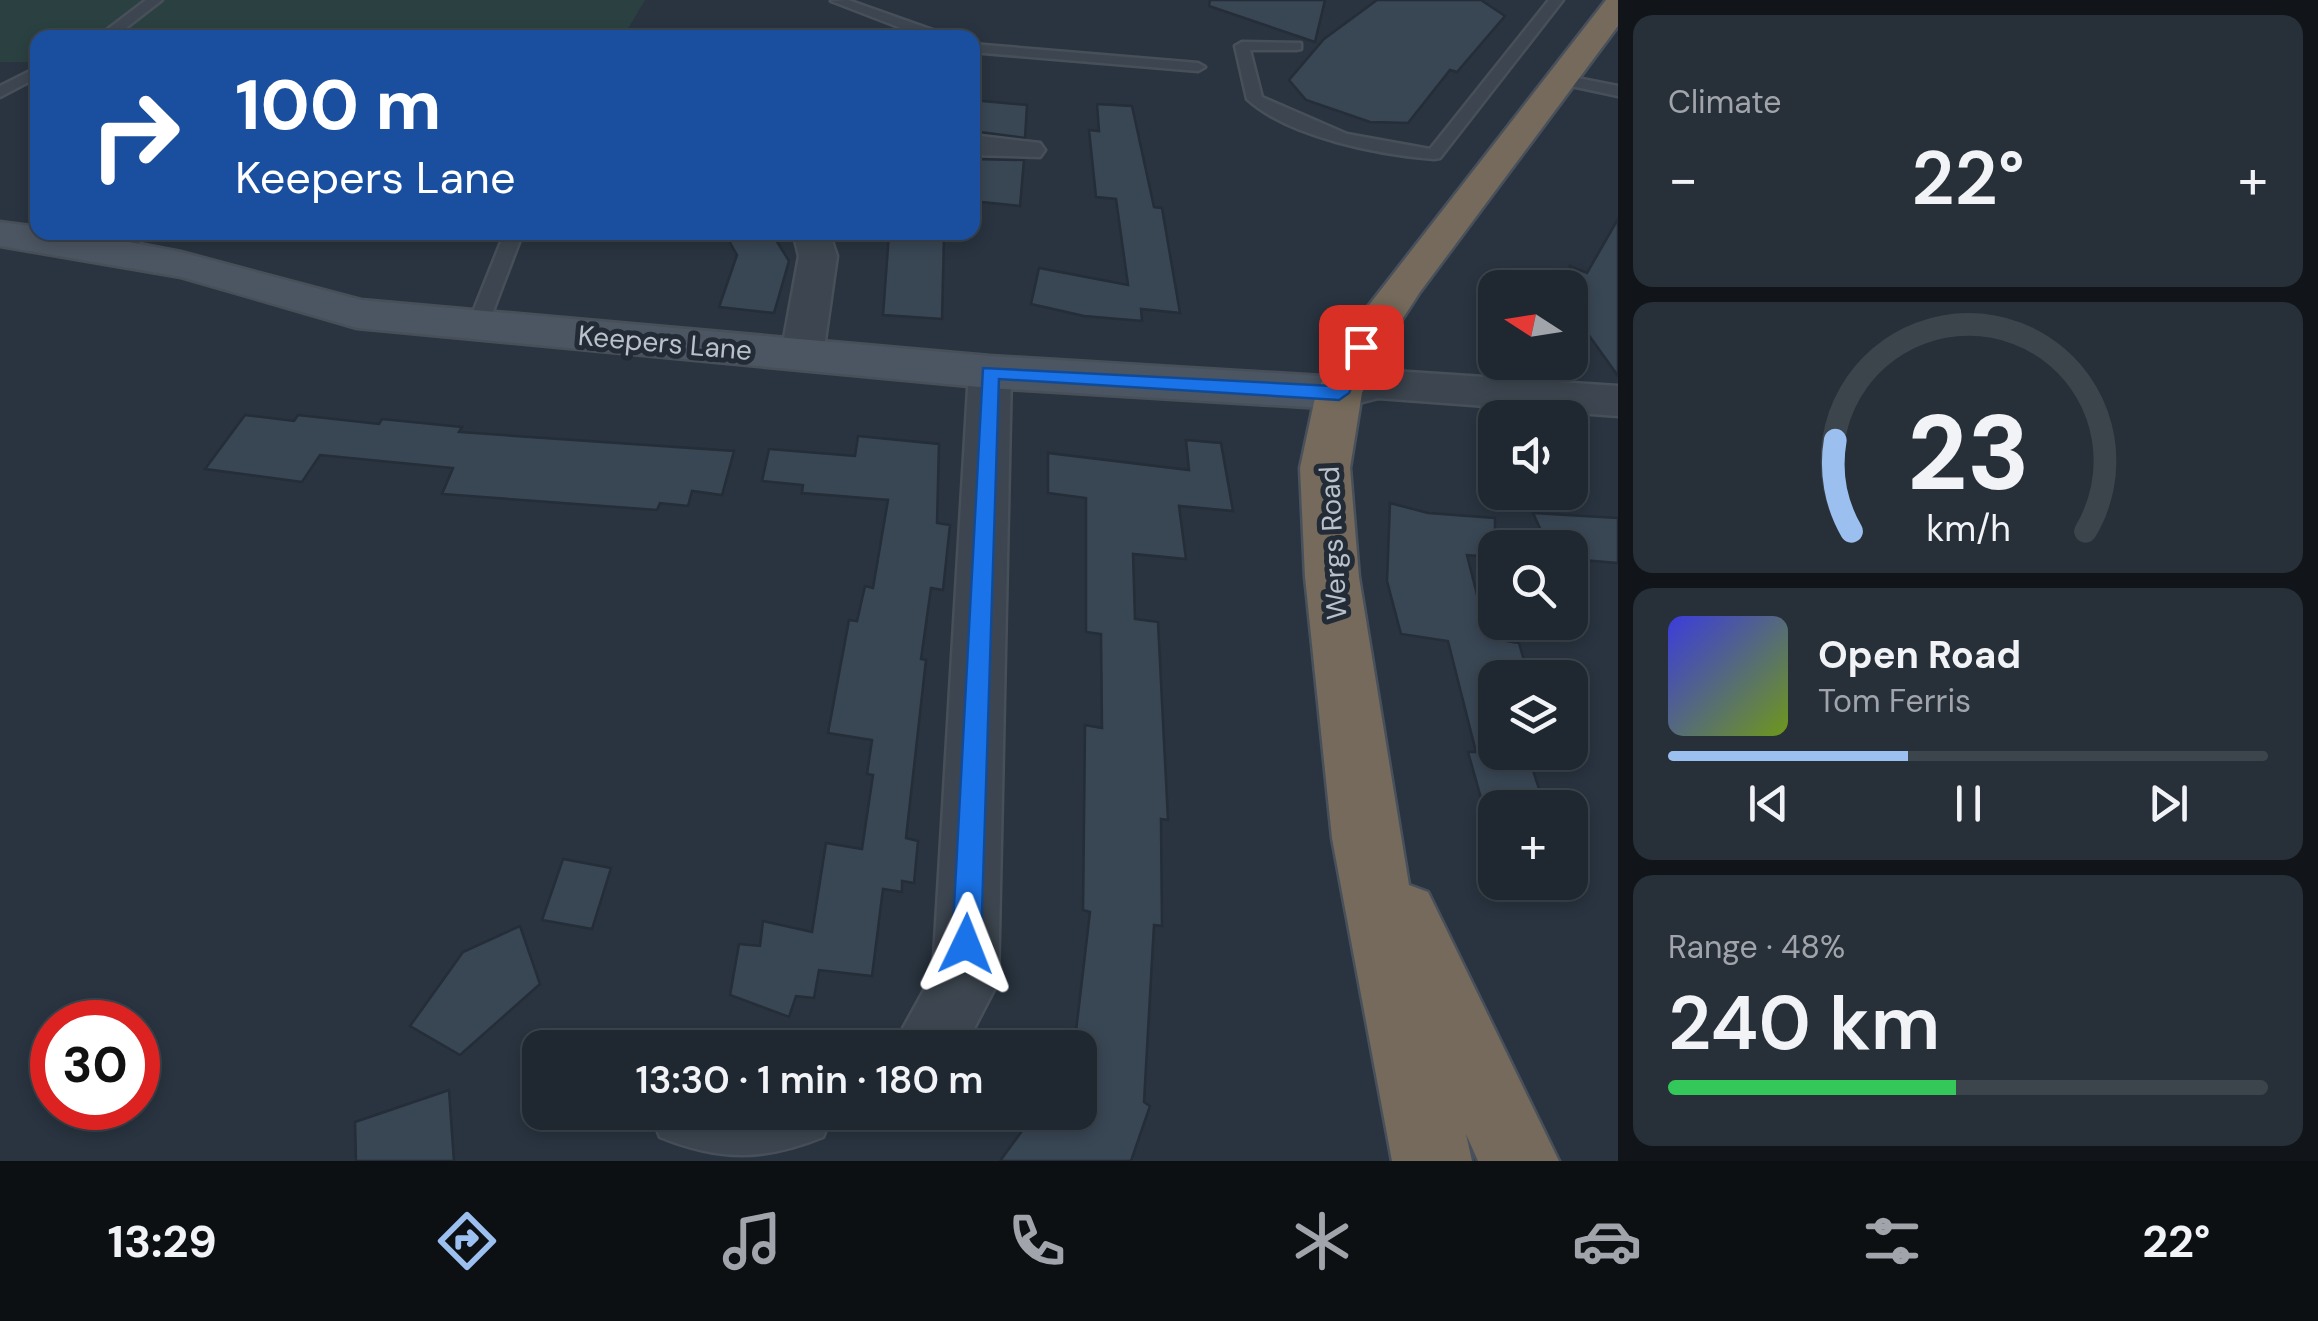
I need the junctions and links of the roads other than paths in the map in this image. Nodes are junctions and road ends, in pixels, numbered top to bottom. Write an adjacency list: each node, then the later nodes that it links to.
1 (156, 0): 5 (lane)
2 (1556, 0): 7 (lane)
3 (838, 1): 6 (lane)
4 (1618, 5): 11 (highway, Wergs Road)
5 (114, 30)
6 (920, 30)
7 (1296, 46)
8 (980, 49): 9 (lane)
9 (1198, 67)
10 (30, 75): 13 (lane)
11 (1562, 80): 12 (lane); 25 (highway, Wergs Road)
12 (1618, 91)
13 (0, 92)
14 (980, 146): 15 (street)
15 (1028, 150)
16 (0, 234): 17 (street, Keepers Lane)
17 (30, 236)
18 (98, 240): 21 (street, Keepers Lane)
19 (511, 240): 22 (lane)
20 (813, 240): 23 (street)
21 (130, 242): 22 (street, Keepers Lane)
22 (477, 328): 23 (street, Keepers Lane)
23 (802, 355): 24 (street, Keepers Lane)
24 (990, 372): 25 (street, Keepers Lane); 28 (street)
25 (1339, 393): 26 (street); 27 (highway, Wergs Road)
26 (1618, 401)
27 (1365, 838): 29 (highway, Wergs Road); 30 (highway, Wergs Road)
28 (937, 1030)
29 (1432, 1161)
30 (1519, 1161)

